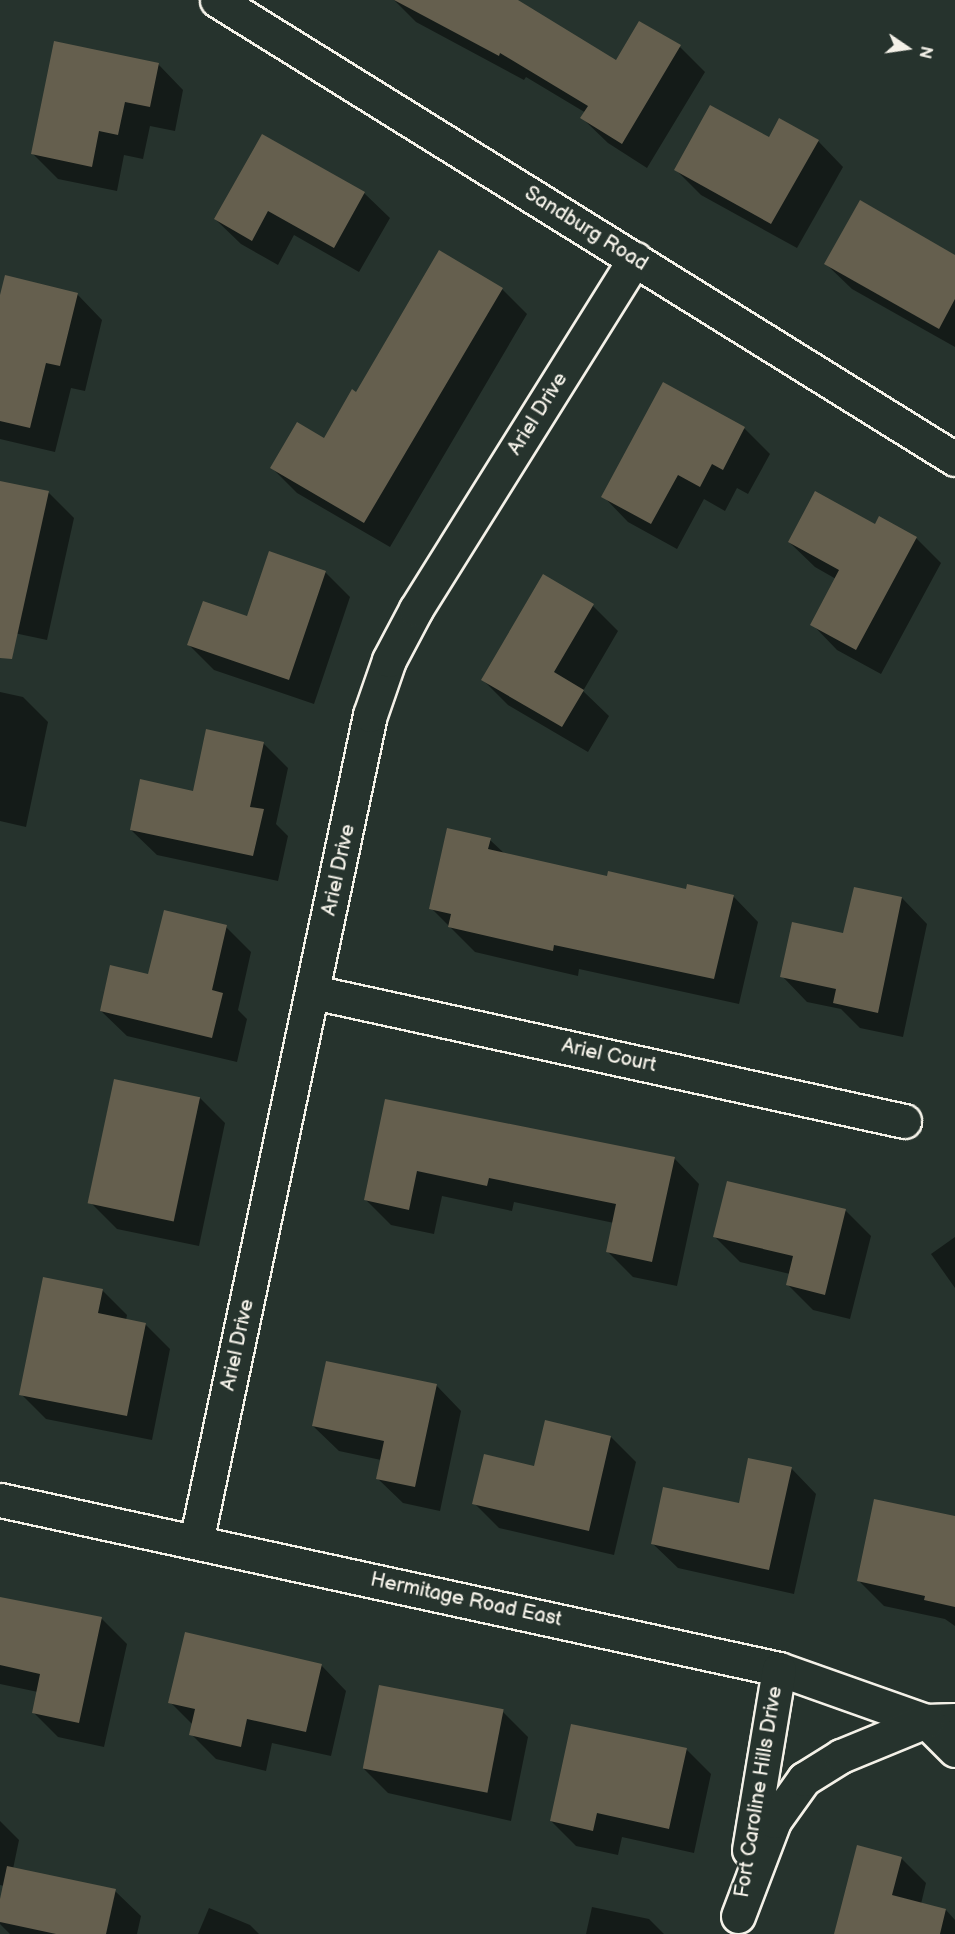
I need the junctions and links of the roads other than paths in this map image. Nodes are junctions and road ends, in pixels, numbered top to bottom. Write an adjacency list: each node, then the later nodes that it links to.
1 (217, 0): 2 (street, Sandburg Road)
2 (635, 259): 3 (street, Sandburg Road); 4 (street, Ariel Drive)
3 (955, 459)
4 (314, 992): 5 (street, Ariel Court); 7 (street, Ariel Drive)
5 (904, 1121)
6 (0, 1500): 7 (street, Hermitage Road East)
7 (196, 1542): 8 (street, Hermitage Road East)
8 (779, 1669): 9 (street, Hermitage Road East); 11 (street, Fort Caroline Hills Drive)
9 (940, 1720): 10 (street, Hermitage Road East); 11 (street, Fort Caroline Hills Drive)
10 (955, 1750)
11 (736, 1925)

